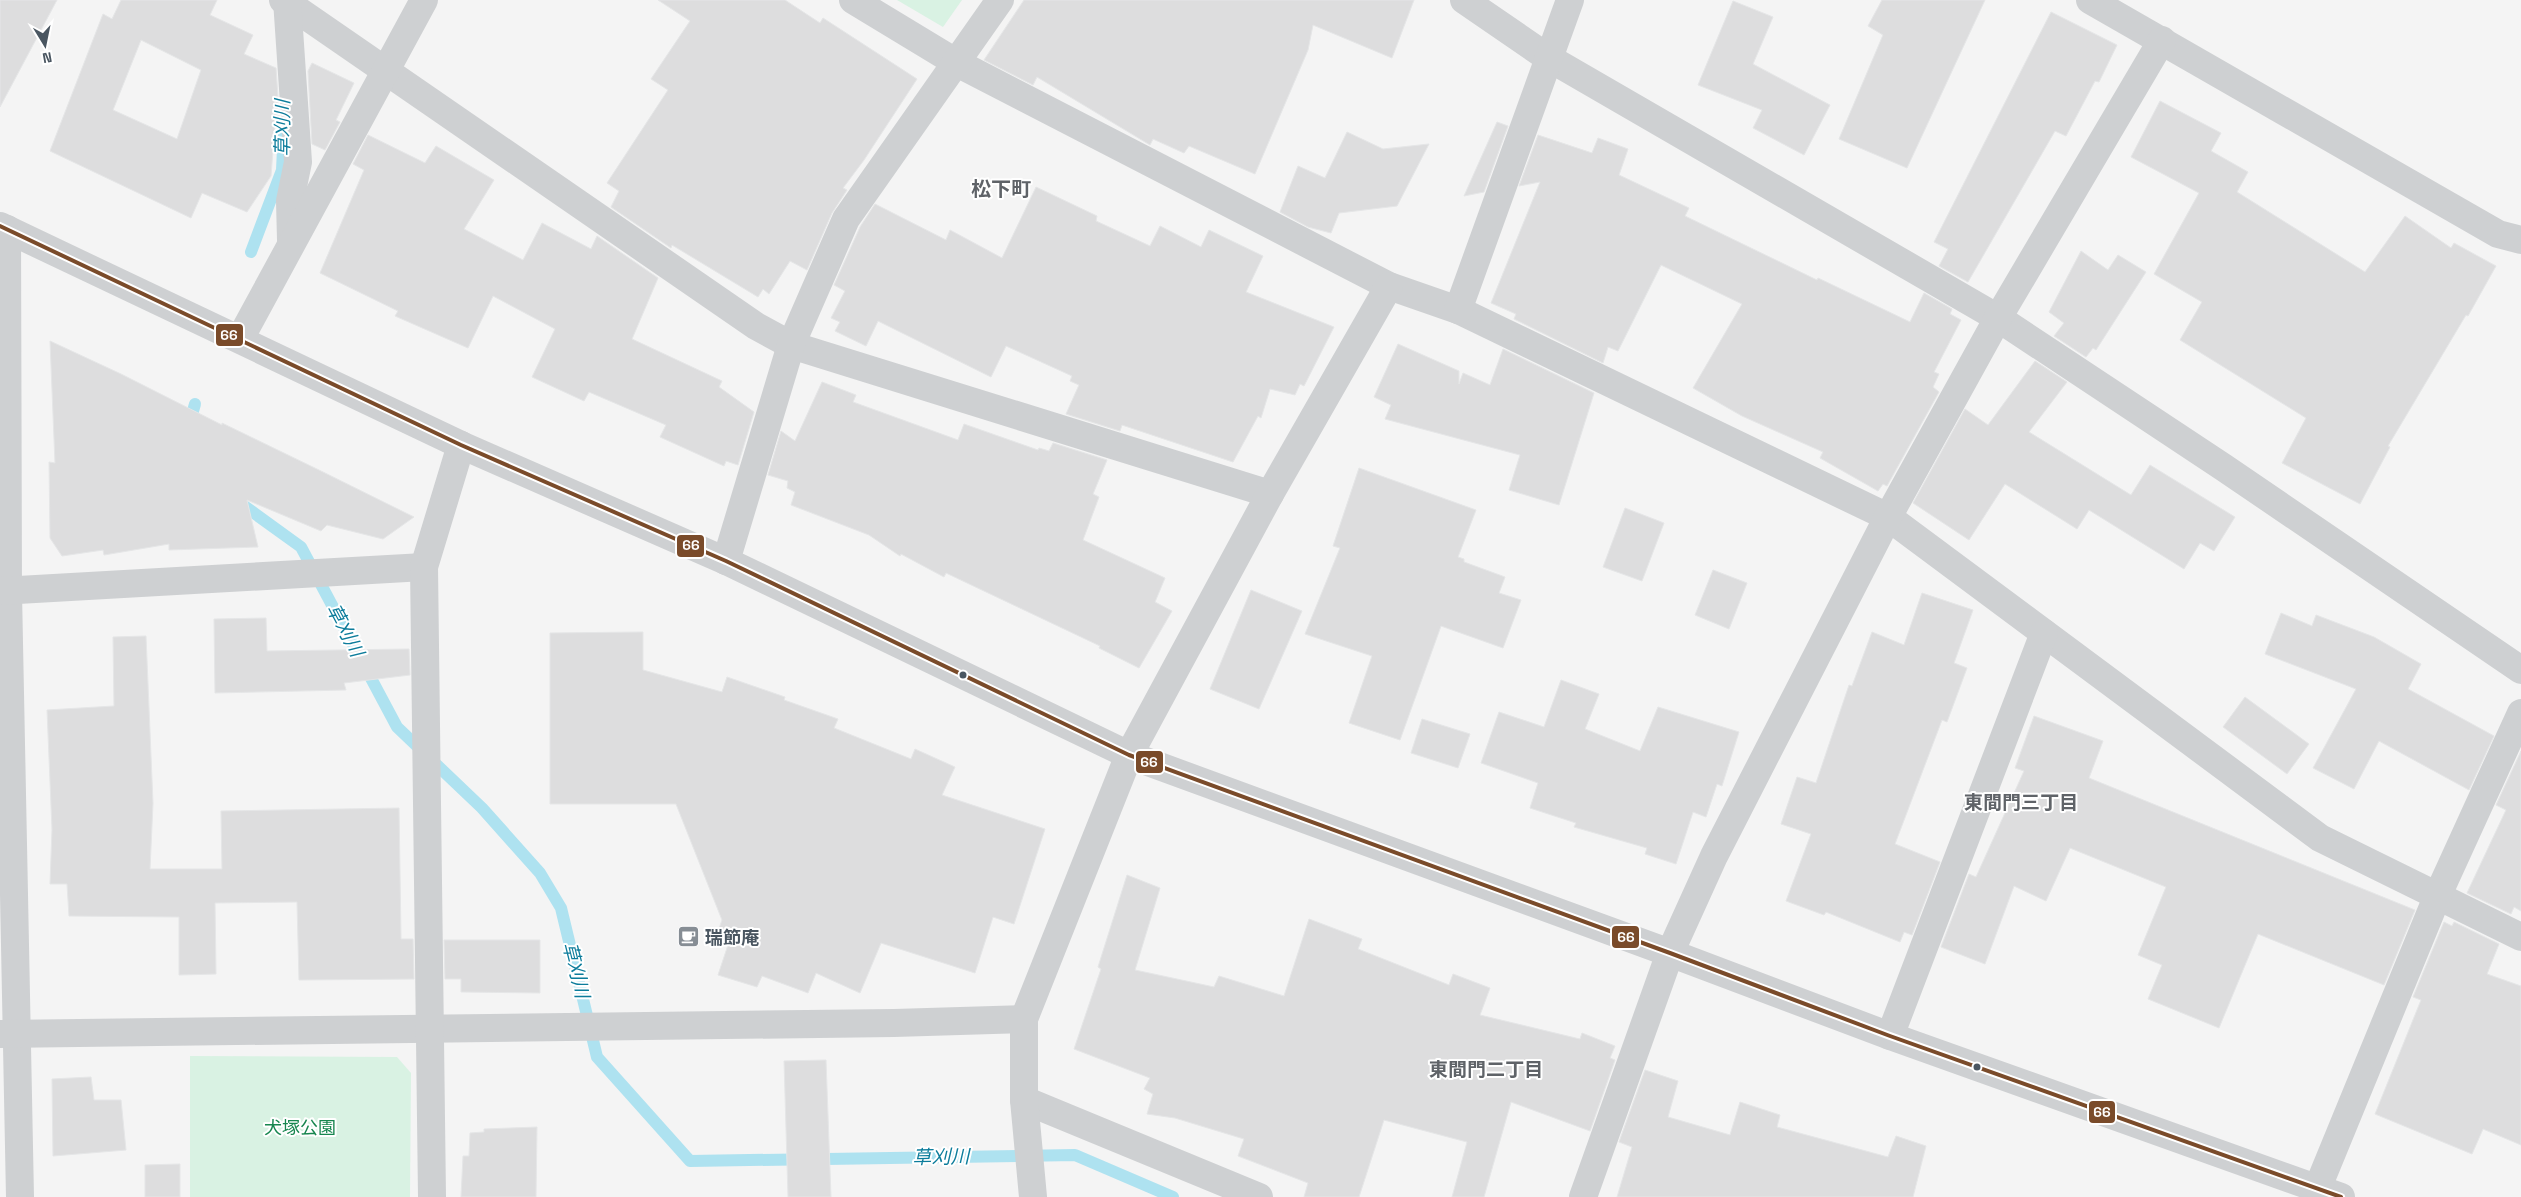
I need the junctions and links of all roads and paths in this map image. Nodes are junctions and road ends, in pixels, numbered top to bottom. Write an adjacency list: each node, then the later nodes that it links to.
1 (424, 0): 11 (street)
2 (853, 0): 10 (street)
3 (1000, 0): 10 (street)
4 (1464, 0): 9 (street)
5 (1570, 0): 9 (street)
6 (2090, 0): 8 (street)
7 (286, 1): 11 (street); 14 (street)
8 (2162, 40): 13 (street); 17 (street)
9 (1547, 57): 16 (street); 17 (street)
10 (957, 63): 15 (street); 19 (street)
11 (386, 70): 14 (street); 19 (street)
12 (4, 227): 18 (street); 25 (street)
13 (2521, 240)
14 (291, 242): 18 (street)
15 (1388, 286): 16 (street); 21 (street)
16 (1458, 310): 22 (street)
17 (1998, 318): 22 (street); 27 (street)
18 (240, 338): 20 (street)
19 (791, 345): 21 (street); 23 (street)
20 (461, 445): 23 (street); 24 (street)
21 (1270, 494): 29 (street)
22 (1888, 518): 26 (street); 33 (street)
23 (726, 561): 29 (street)
24 (424, 567): 25 (street); 35 (street)
25 (4, 591): 30 (street)
26 (2044, 633): 31 (street); 37 (street)
27 (2521, 670)
28 (2521, 713): 31 (street)
29 (1129, 755): 33 (street); 34 (street)
30 (6, 791): 36 (street)
31 (2437, 897): 32 (street); 40 (street)
32 (2521, 937)
33 (1670, 952): 37 (street); 45 (street)
34 (1024, 1019): 35 (street); 38 (street)
35 (429, 1029): 36 (street); 42 (street)
36 (9, 1034): 41 (street)
37 (1890, 1036): 39 (street)
38 (1024, 1100): 43 (street); 44 (street)
39 (2289, 1188): 40 (street)
40 (2330, 1192)
41 (20, 1197)
42 (432, 1197)
43 (1033, 1197)
44 (1259, 1197)
45 (1583, 1197)

